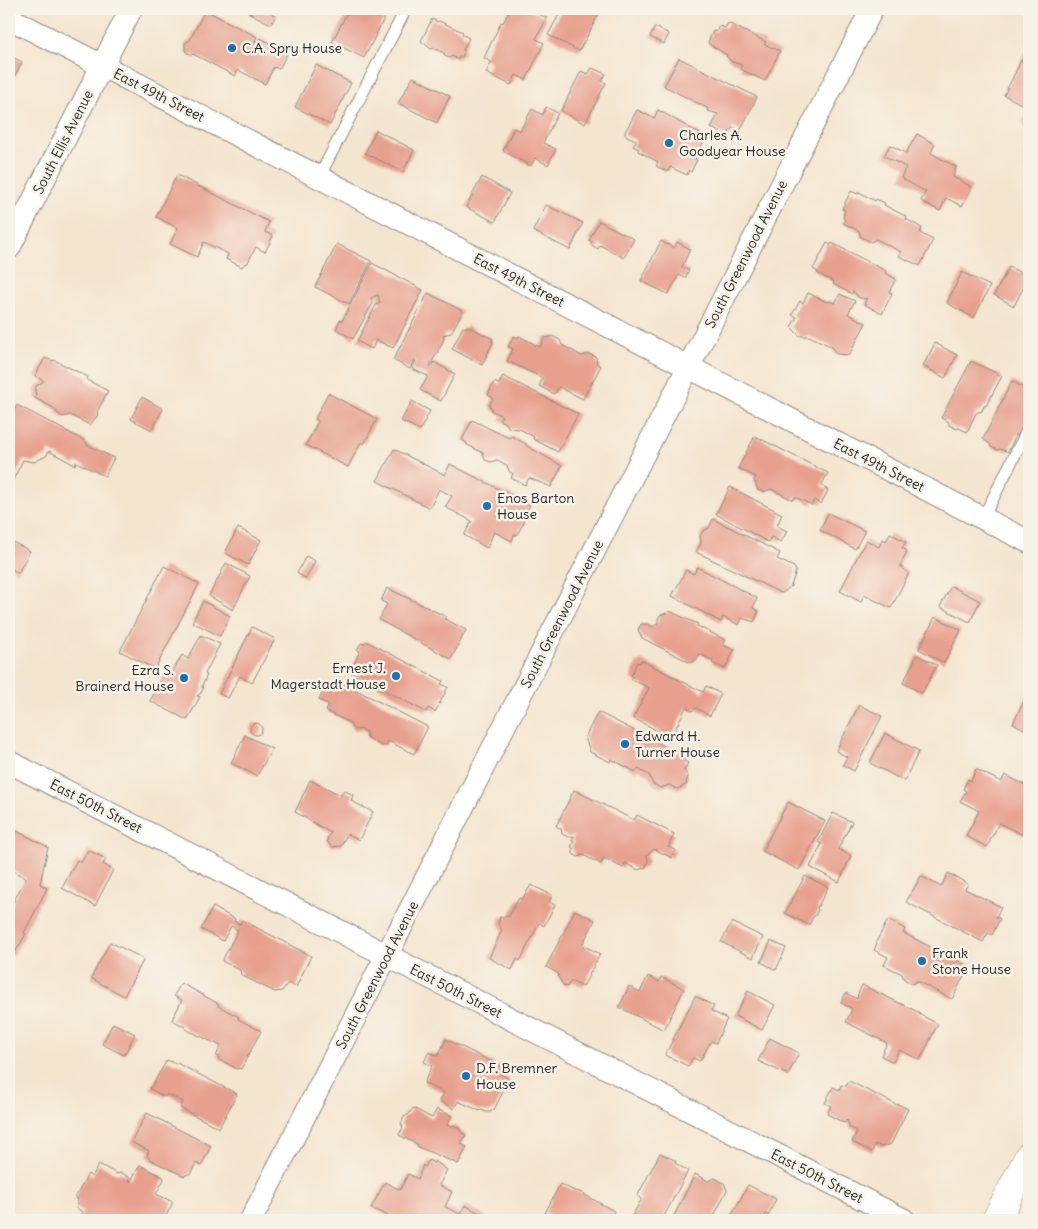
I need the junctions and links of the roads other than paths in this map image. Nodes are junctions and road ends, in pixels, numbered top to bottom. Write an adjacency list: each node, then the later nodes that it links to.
1 (131, 9): 5 (street, South Ellis Avenue)
2 (406, 9): 6 (lane)
3 (872, 9): 8 (street, South Greenwood Avenue)
4 (9, 18): 5 (street, East 49th Street)
5 (102, 66): 6 (street, East 49th Street); 7 (street, South Ellis Avenue)
6 (319, 177): 8 (street, East 49th Street)
7 (9, 248)
8 (688, 367): 10 (street, East 49th Street); 13 (street, South Greenwood Avenue)
9 (1029, 427): 10 (lane)
10 (983, 518): 11 (street, East 49th Street)
11 (1029, 542)
12 (9, 762): 13 (street, East 50th Street)
13 (388, 956): 15 (street, South Greenwood Avenue); 16 (street, East 50th Street)
14 (1029, 1156): 17 (street)
15 (251, 1220)
16 (904, 1220)
17 (996, 1220)

